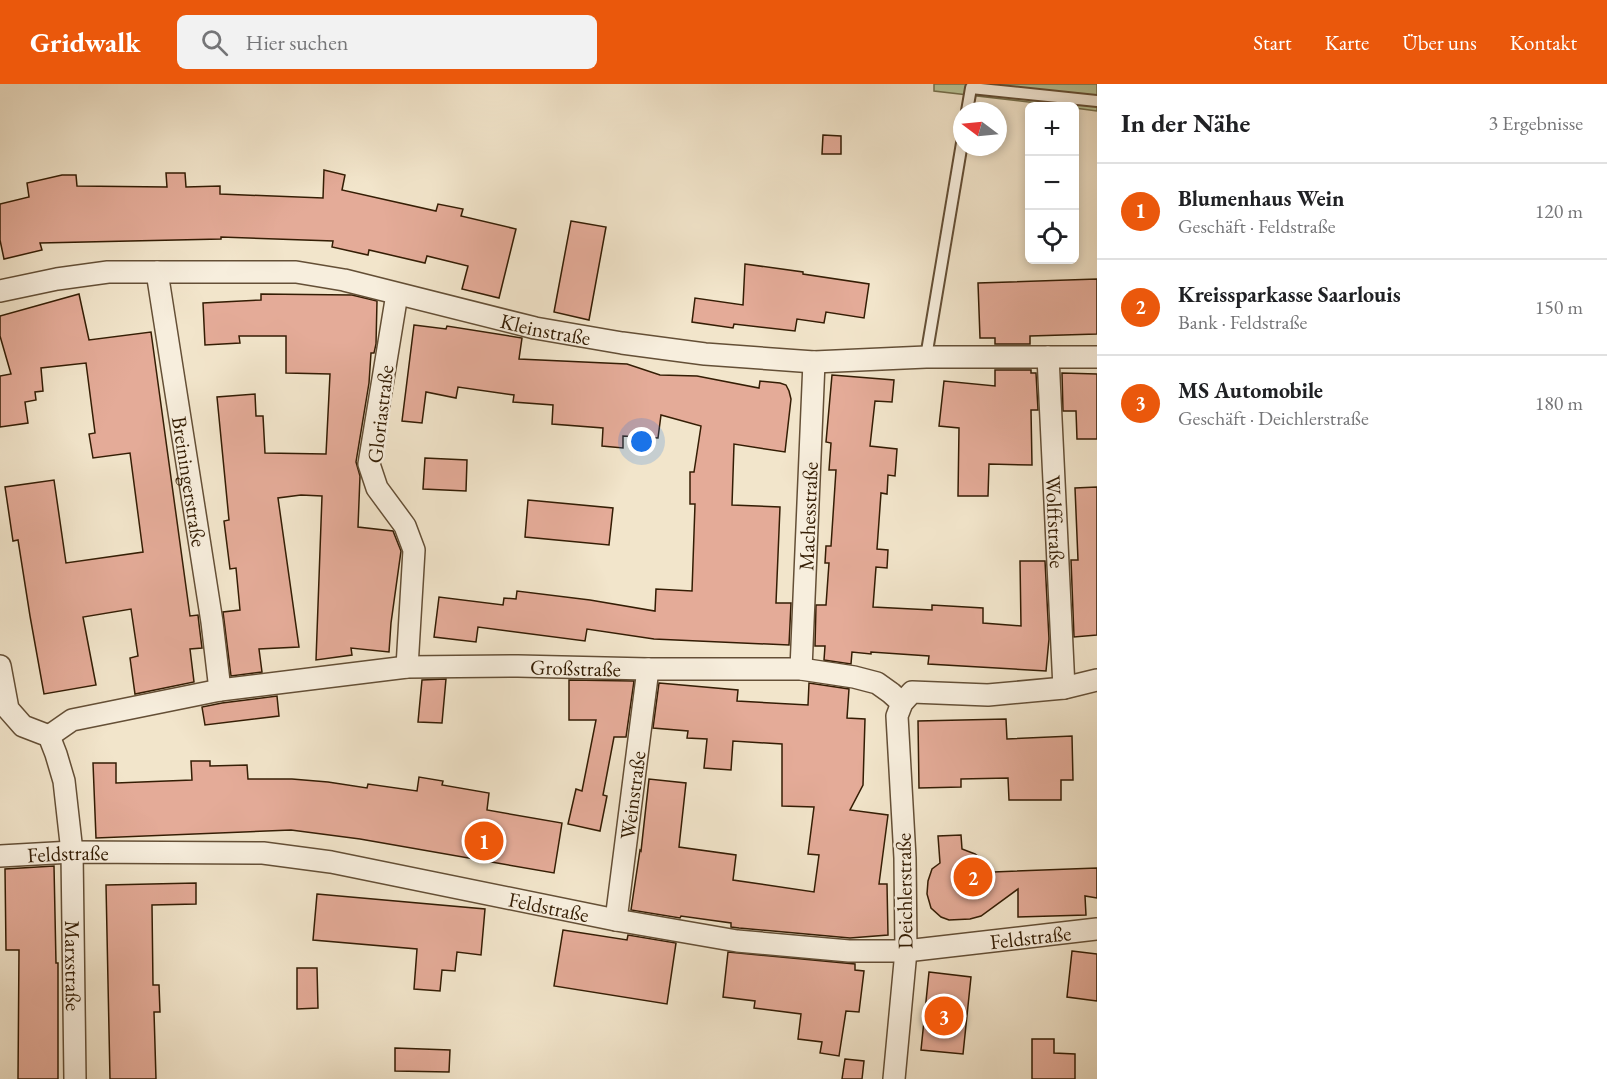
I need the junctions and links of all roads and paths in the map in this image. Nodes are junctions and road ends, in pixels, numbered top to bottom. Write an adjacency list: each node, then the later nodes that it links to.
1 (1097, 101): 2 (lane)
2 (969, 102)
3 (960, 156): 7 (lane)
4 (157, 272): 5 (street, Kleinstraße); 6 (street, Kleinstraße); 17 (street, Breiningerstraße)
5 (0, 291)
6 (398, 294): 10 (street, Kleinstraße); 12 (street, Gloriastraße)
7 (926, 357): 8 (street, Kleinstraße); 10 (street, Kleinstraße)
8 (1048, 357): 9 (street, Kleinstraße); 16 (street, Wolffstraße)
9 (1097, 357)
10 (814, 362): 14 (street, Machesstraße)
11 (0, 666): 19 (street)
12 (407, 667): 13 (street, Großstraße); 17 (street, Großstraße)
13 (648, 669): 14 (street, Großstraße); 22 (street, Weinstraße)
14 (801, 669): 18 (street, Großstraße)
15 (1097, 680): 16 (street)
16 (1064, 688): 18 (street)
17 (220, 690): 19 (street, Großstraße)
18 (902, 703): 24 (street, Deichlerstraße)
19 (49, 736): 20 (street, Marxstraße)
20 (72, 852): 21 (street, Feldstraße); 22 (street, Feldstraße); 25 (street, Marxstraße)
21 (0, 856)
22 (616, 920): 24 (street, Feldstraße)
23 (1097, 929): 24 (street, Feldstraße)
24 (906, 951): 26 (street, Deichlerstraße)
25 (75, 1079)
26 (894, 1079)

